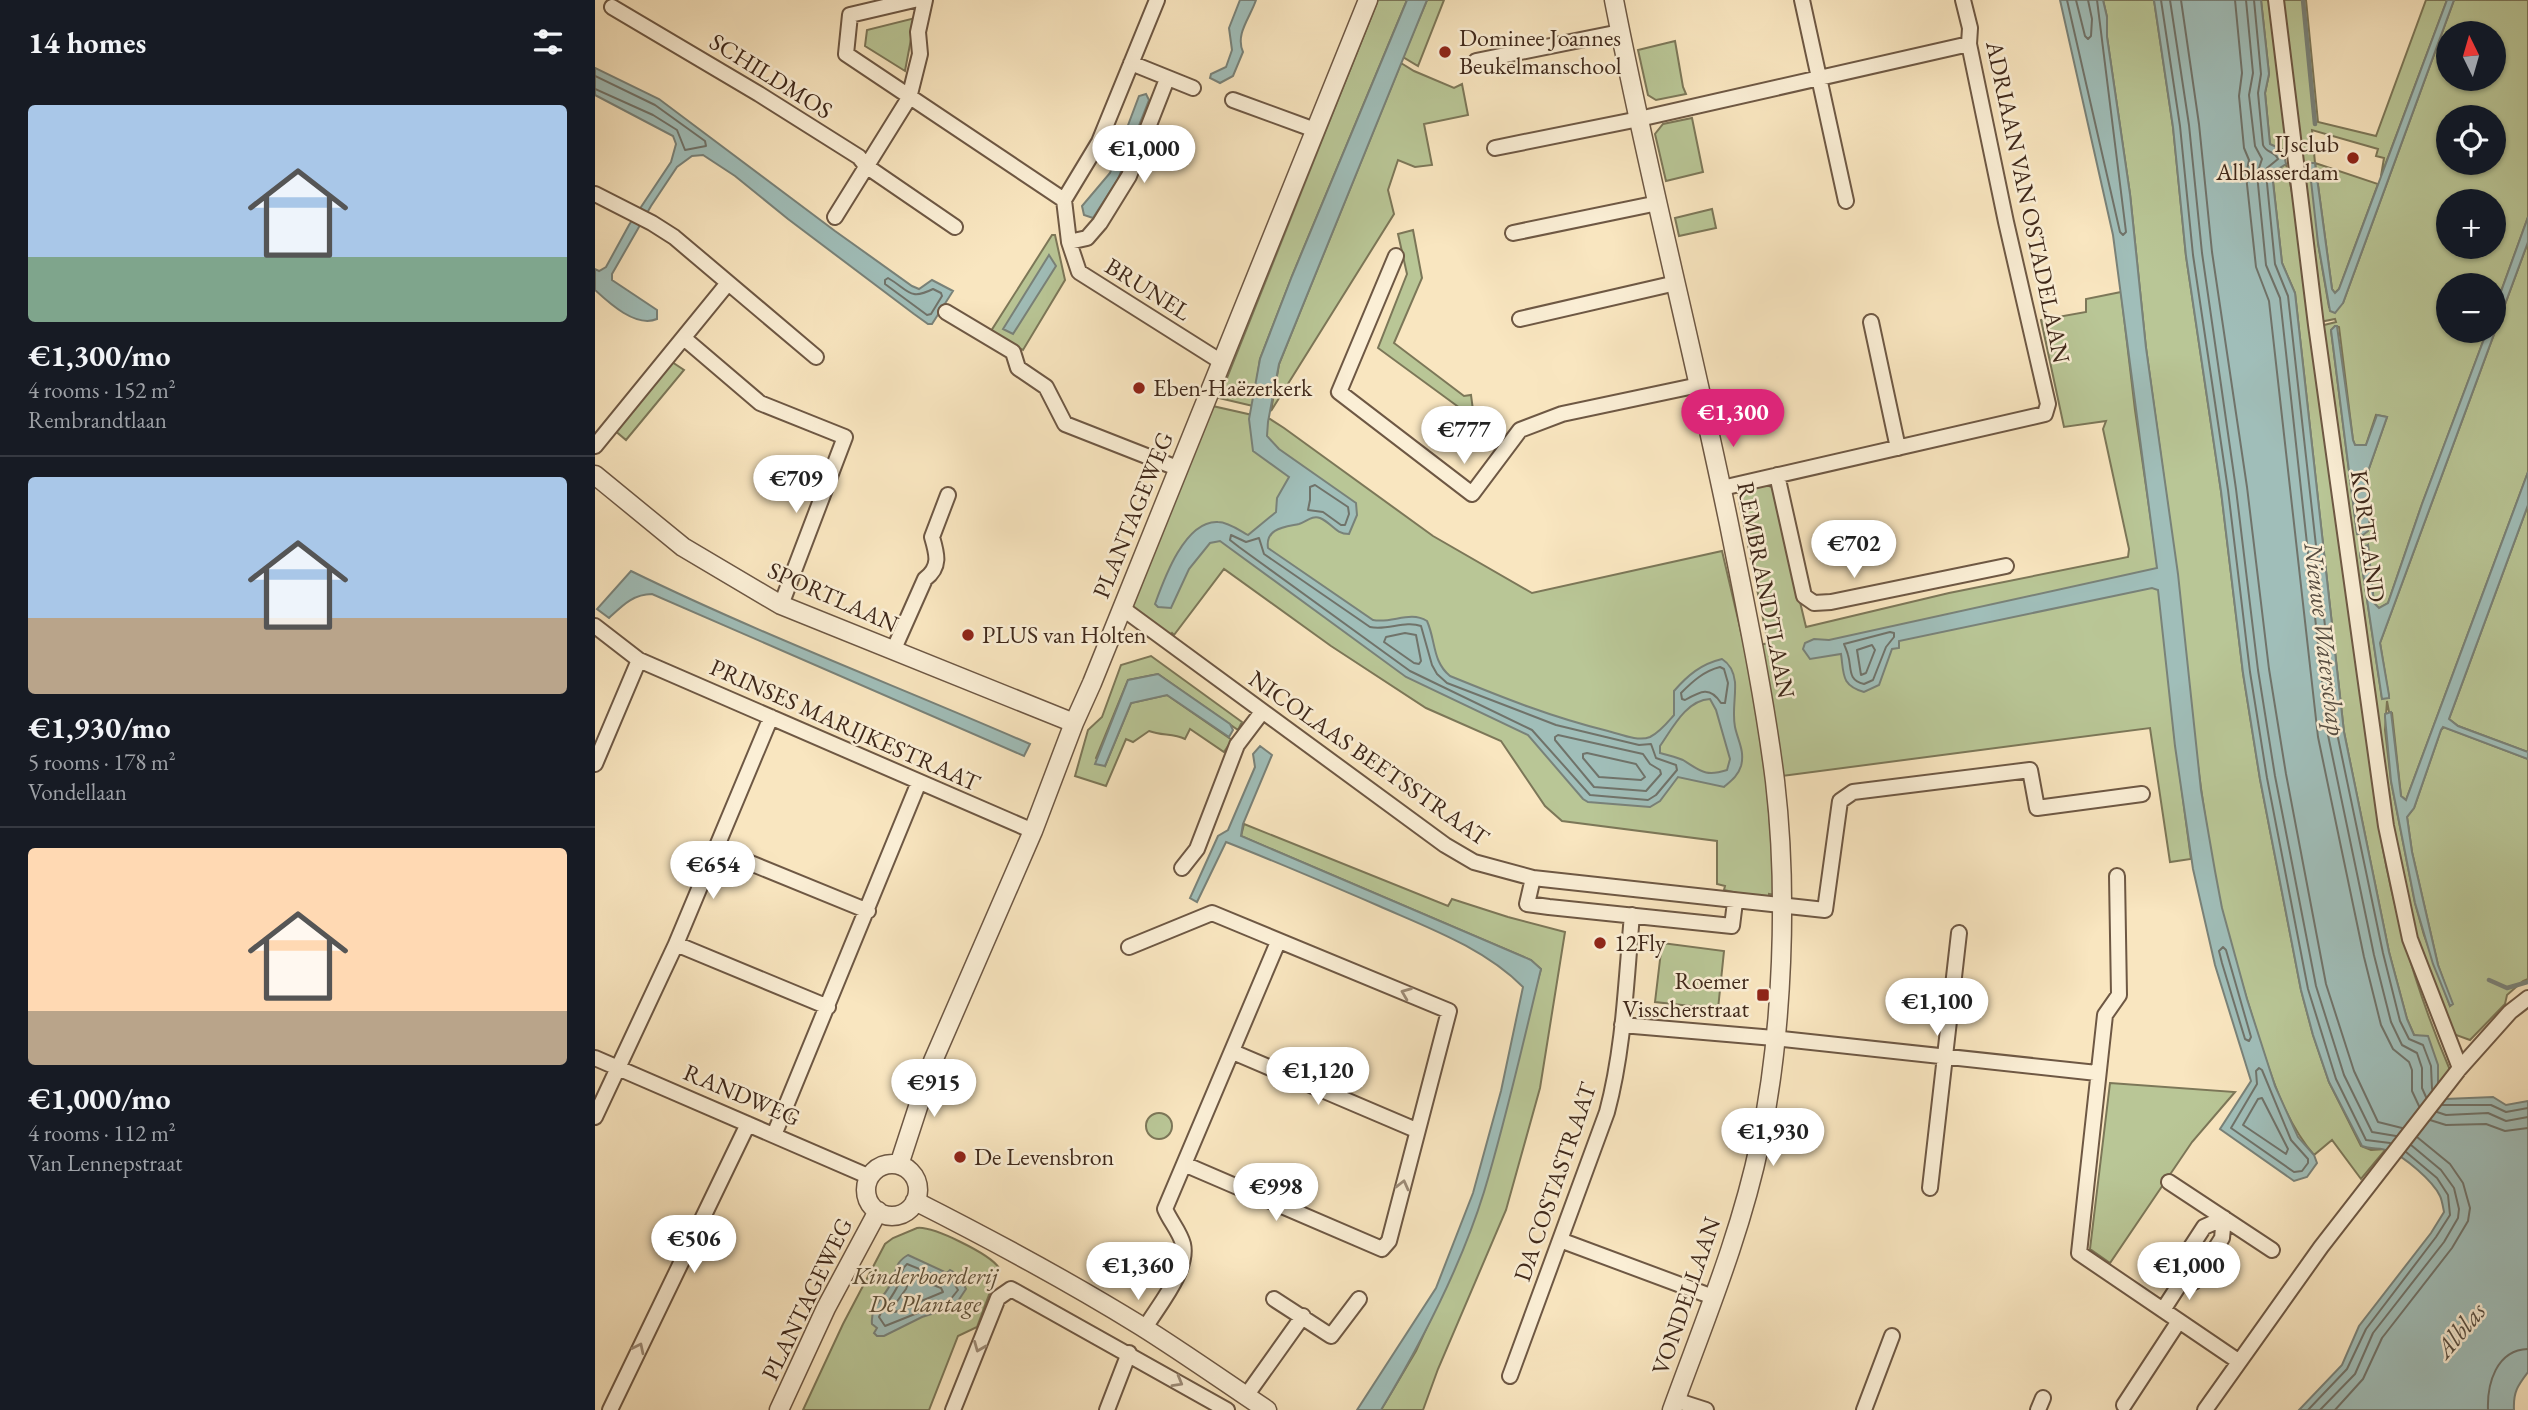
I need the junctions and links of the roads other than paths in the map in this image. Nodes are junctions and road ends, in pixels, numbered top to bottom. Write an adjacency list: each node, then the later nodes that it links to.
1 (914, 0): 17 (street)
2 (925, 0): 17 (street)
3 (1157, 0): 13 (street)
4 (1368, 0): 20 (street, PLANTAGEWEG)
5 (1614, 0): 10 (street, REMBRANDTLAAN)
6 (1802, 0): 14 (street)
7 (1963, 0): 11 (street, ADRIAAN VAN OSTADELAAN)
8 (2276, 0): 81 (street, KORTLAND)
9 (612, 7): 22 (street, SCHILDMOS)
10 (1620, 32): 12 (street); 19 (street, REMBRANDTLAAN)
11 (1969, 44): 14 (street); 42 (street, ADRIAAN VAN OSTADELAAN)
12 (1476, 61)
13 (1131, 62): 15 (street); 24 (street)
14 (1819, 78): 19 (street); 25 (street)
15 (1167, 79): 16 (street); 30 (street, BRUNEL)
16 (1193, 88)
17 (909, 98): 22 (street); 24 (street)
18 (1233, 100): 20 (street)
19 (1639, 119): 21 (street); 26 (street, REMBRANDTLAAN)
20 (1315, 130): 39 (street, PLANTAGEWEG)
21 (1495, 148)
22 (866, 166): 27 (street); 28 (street, SCHILDMOS)
23 (595, 194): 32 (street)
24 (1064, 200): 30 (street, BRUNEL)
25 (1846, 201)
26 (1658, 203): 29 (street); 33 (street, REMBRANDTLAAN)
27 (835, 218)
28 (955, 227)
29 (1513, 233)
30 (1069, 242): 39 (street, BRUNEL)
31 (1396, 256): 40 (street)
32 (729, 283): 37 (street); 38 (street)
33 (1676, 283): 35 (street); 40 (street, REMBRANDTLAAN)
34 (946, 312): 43 (street)
35 (1520, 319)
36 (1871, 323): 42 (street)
37 (684, 339): 41 (street); 49 (street)
38 (816, 356)
39 (1220, 360): 43 (street, PLANTAGEWEG)
40 (1699, 386): 46 (street, REMBRANDTLAAN)
41 (595, 446)
42 (1898, 448): 45 (street)
43 (1177, 468): 50 (street, PLANTAGEWEG)
44 (595, 475): 49 (street, SPORTLAAN)
45 (1777, 475): 46 (street); 48 (street)
46 (1722, 488): 66 (street, REMBRANDTLAAN)
47 (948, 495): 52 (street)
48 (2006, 566)
49 (781, 605): 52 (street, SPORTLAAN)
50 (1122, 608): 54 (street, NICOLAAS BEETSSTRAAT); 56 (street, PLANTAGEWEG)
51 (595, 626): 53 (street, PRINSES MARIJKESTRAAT)
52 (893, 651): 56 (street, SPORTLAAN)
53 (639, 660): 55 (street, PRINSES MARIJKESTRAAT); 57 (street)
54 (1262, 712): 62 (street); 64 (street, NICOLAAS BEETSSTRAAT)
55 (771, 717): 58 (street, PRINSES MARIJKESTRAAT); 61 (street)
56 (1074, 723): 60 (street, PLANTAGEWEG)
57 (595, 764)
58 (919, 782): 60 (street, PRINSES MARIJKESTRAAT); 67 (street)
59 (2142, 794): 66 (street)
60 (1033, 831): 88 (street, PLANTAGEWEG)
61 (716, 849): 67 (street); 71 (street)
62 (1182, 868)
63 (2117, 876): 82 (street)
64 (1533, 878): 65 (street, NICOLAAS BEETSSTRAAT); 68 (street)
65 (1735, 902): 66 (street, NICOLAAS BEETSSTRAAT); 68 (street)
66 (1781, 906): 76 (street, VONDELLAAN)
67 (868, 911): 74 (street)
68 (1632, 915): 75 (street, DA COSTASTRAAT)
69 (1959, 933): 78 (street)
70 (1278, 942): 72 (street); 77 (street); 85 (street, one-way to 70)
71 (676, 944): 74 (street); 80 (street)
72 (1129, 947)
73 (2528, 998): 81 (street)
74 (828, 1007): 86 (street)
75 (1622, 1026): 76 (street); 95 (street, DA COSTASTRAAT)
76 (1774, 1038): 78 (street); 98 (street, VONDELLAAN)
77 (1233, 1052): 85 (street); 87 (street)
78 (1944, 1056): 82 (street); 91 (street)
79 (595, 1058): 80 (street, RANDWEG)
80 (617, 1068): 83 (street); 84 (street, RANDWEG)
81 (2460, 1068): 107 (street)
82 (2097, 1073): 101 (street)
83 (595, 1117)
84 (748, 1124): 86 (street, RANDWEG); 112 (street, one-way to 84)
85 (1416, 1130): 87 (street, one-way to 85)
86 (775, 1135): 89 (street, RANDWEG)
87 (1184, 1164): 104 (street)
88 (899, 1165): 89 (street); 92 (street)
89 (870, 1177): 93 (street)
90 (2169, 1182): 94 (street)
91 (1930, 1188)
92 (915, 1201): 93 (street); 104 (street)
93 (878, 1211): 113 (street, PLANTAGEWEG)
94 (2224, 1218): 96 (street); 97 (street); 97 (street)
95 (1560, 1240): 98 (street); 108 (street, DA COSTASTRAAT)
96 (2272, 1250)
97 (2185, 1276): 101 (street)
98 (1713, 1297): 110 (street, VONDELLAAN)
99 (1273, 1299): 102 (street)
100 (1359, 1299): 102 (street)
101 (2163, 1310): 103 (street)
102 (1303, 1316): 109 (street)
103 (2179, 1321): 107 (street); 111 (street)
104 (1145, 1328): 109 (street)
105 (1892, 1336): 119 (street)
106 (1129, 1353): 114 (street, one-way to 114); 115 (street); 116 (street, one-way to 116)
107 (2238, 1361): 120 (street)
108 (1510, 1376)
109 (1246, 1396): 117 (street)
110 (1674, 1405): 118 (street)
111 (2124, 1405)
112 (610, 1410)
113 (779, 1410)
114 (953, 1410)
115 (1107, 1410)
116 (1227, 1410)
117 (1267, 1410)
118 (1706, 1410)
119 (1864, 1410)
120 (2205, 1410)

